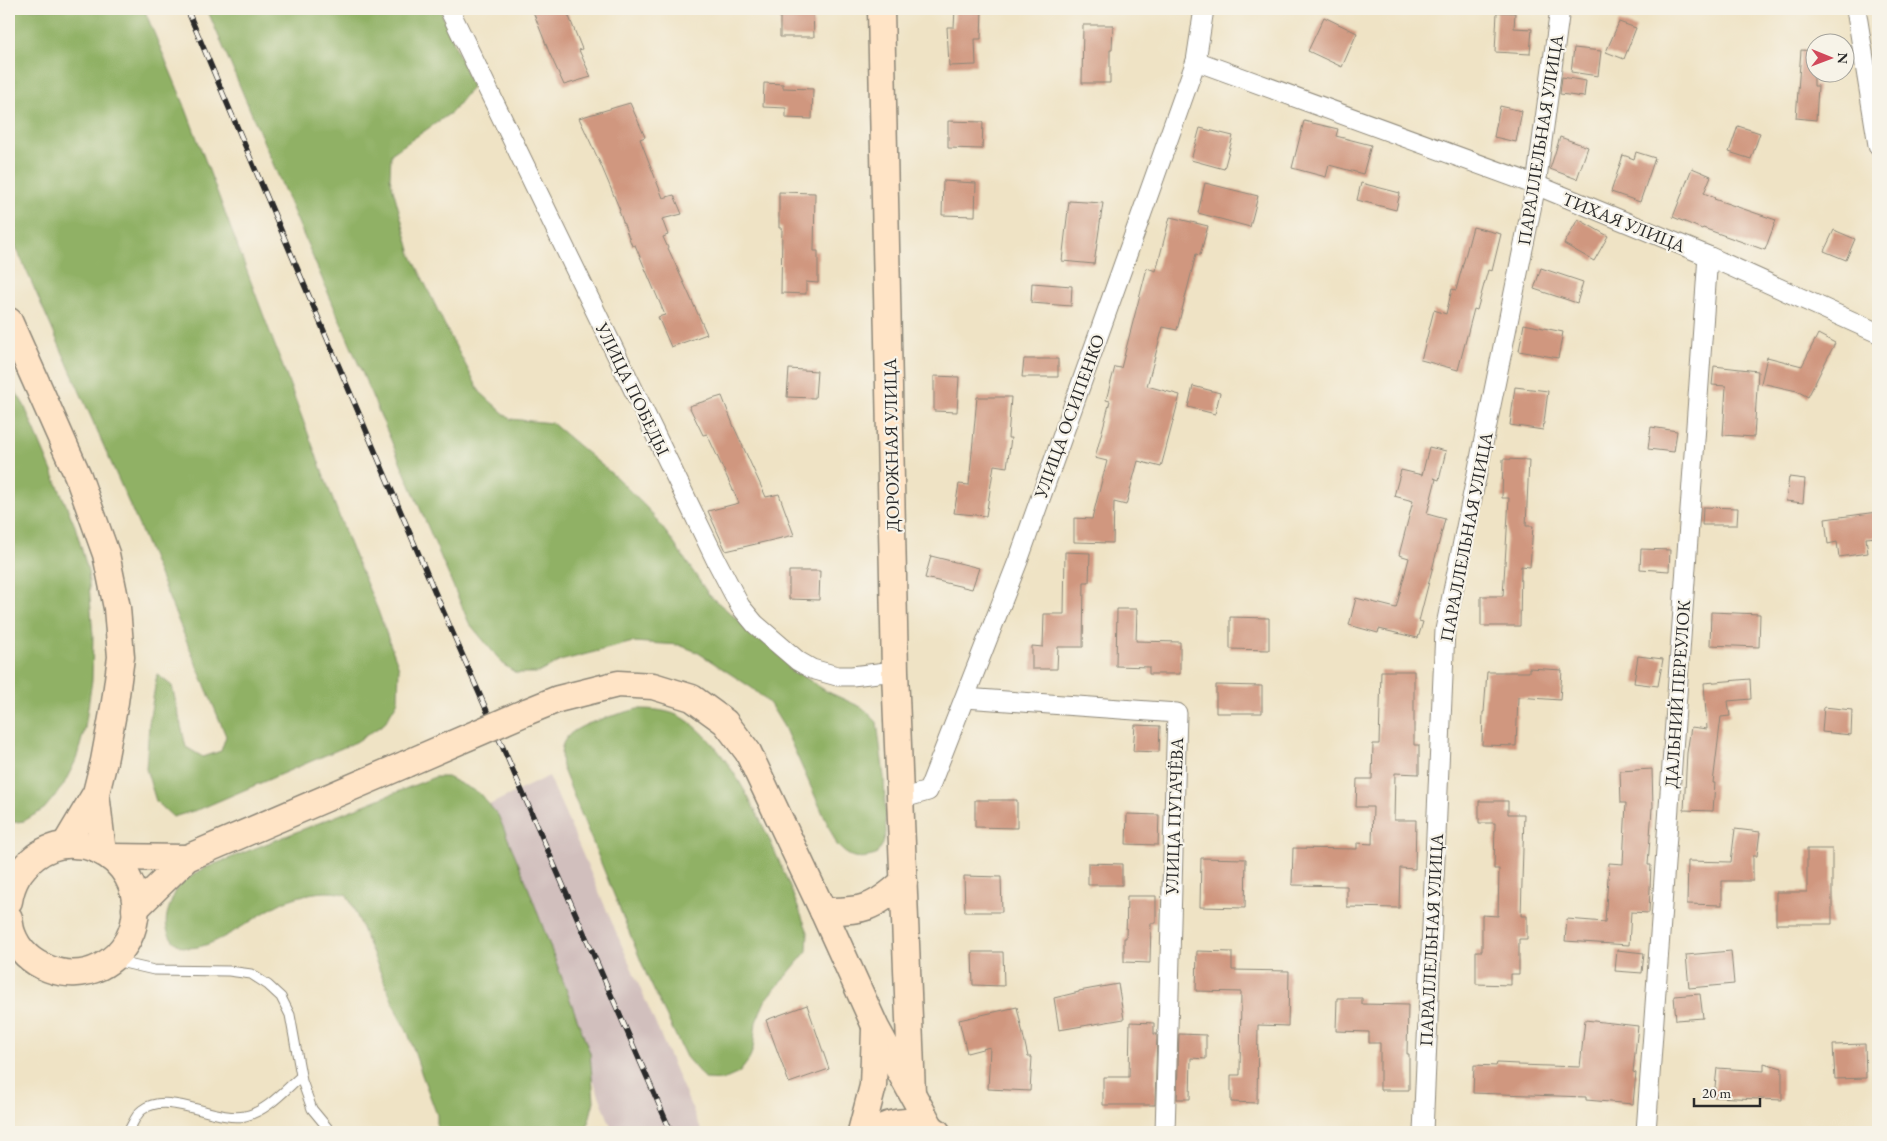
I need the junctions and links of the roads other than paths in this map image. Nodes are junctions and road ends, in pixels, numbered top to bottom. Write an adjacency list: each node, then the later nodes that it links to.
1 (449, 9): 12 (street, УЛИЦА ПОБЕДЫ)
2 (881, 9): 12 (main road, ДОРОЖНАЯ УЛИЦА)
3 (1204, 9): 6 (street, УЛИЦА ОСИПЕНКО)
4 (1560, 9): 8 (street, ПАРАЛЛЕЛЬНАЯ УЛИЦА)
5 (1856, 9): 7 (street)
6 (1196, 61): 8 (street, ТИХАЯ УЛИЦА); 13 (street, УЛИЦА ОСИПЕНКО)
7 (1878, 145)
8 (1536, 185): 9 (street, ТИХАЯ УЛИЦА); 36 (street, ПАРАЛЛЕЛЬНАЯ УЛИЦА)
9 (1708, 256): 11 (street, ТИХАЯ УЛИЦА); 37 (street, ДАЛЬНИЙ ПЕРЕУЛОК)
10 (9, 321): 14 (main road)
11 (1878, 333)
12 (895, 671): 15 (main road, ДОРОЖНАЯ УЛИЦА)
13 (965, 698): 15 (street, УЛИЦА ОСИПЕНКО); 35 (street, УЛИЦА ПУГАЧЁВА)
14 (96, 793): 16 (main road); 17 (main road)
15 (900, 799): 19 (main road, ДОРОЖНАЯ УЛИЦА)
16 (65, 845): 17 (main road); 20 (main road)
17 (106, 855): 18 (main road); 21 (main road)
18 (188, 858): 21 (main road); 22 (main road, bridge)
19 (904, 881): 22 (main road); 29 (main road, ДОРОЖНАЯ УЛИЦА)
20 (9, 890)
21 (135, 909): 24 (main road)
22 (823, 911): 27 (main road)
23 (9, 918): 26 (main road)
24 (112, 960): 26 (main road); 28 (lane)
25 (9, 962): 26 (main road)
26 (44, 968)
27 (876, 1028): 29 (main road); 33 (main road)
28 (301, 1076): 31 (lane); 32 (lane)
29 (912, 1093): 30 (main road)
30 (934, 1130): 34 (main road)
31 (128, 1132)
32 (331, 1132)
33 (861, 1132)
34 (874, 1132)
35 (1165, 1132)
36 (1422, 1132)
37 (1646, 1132)

